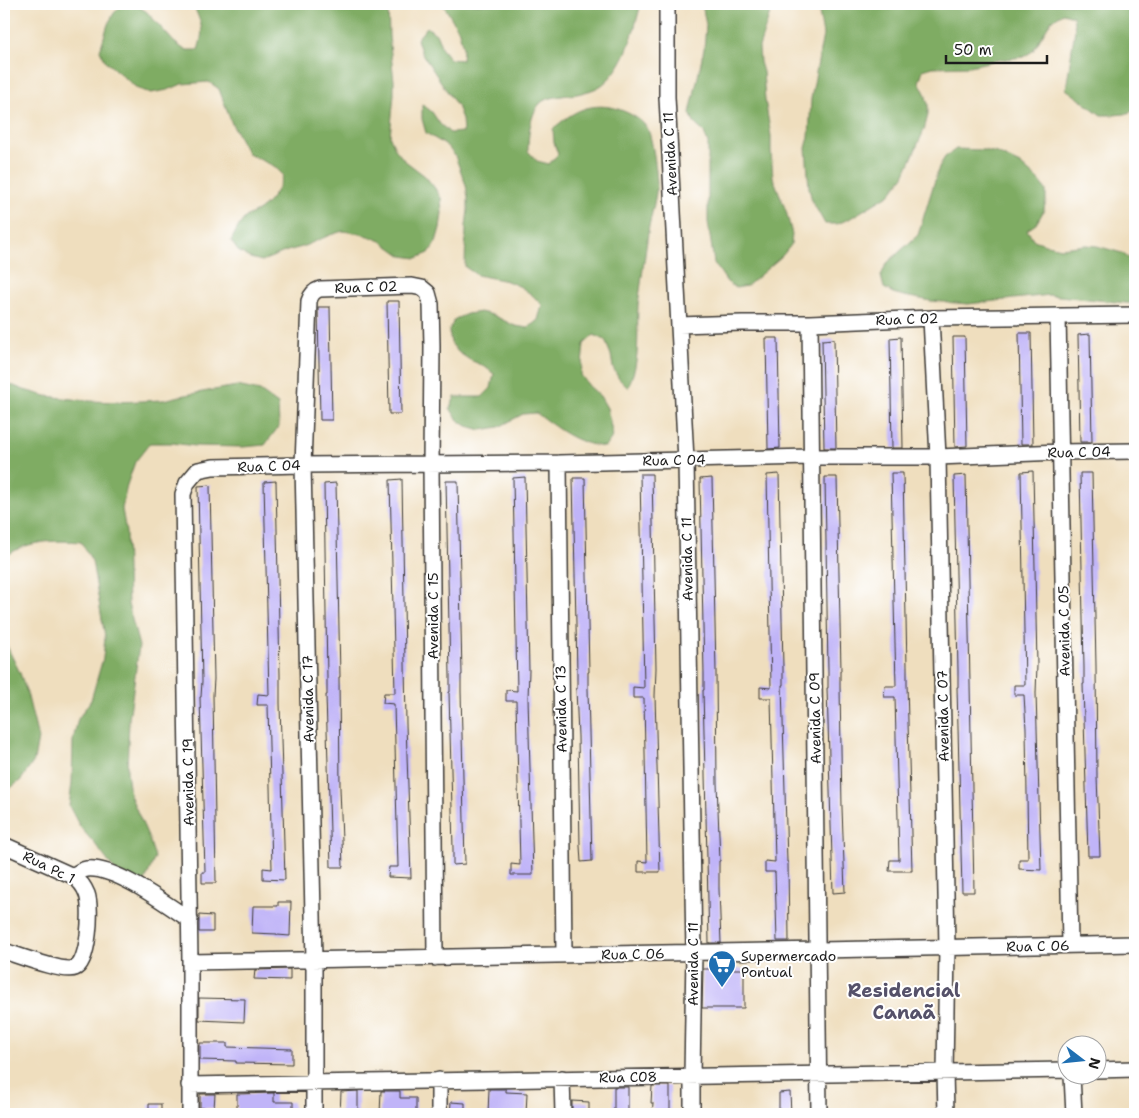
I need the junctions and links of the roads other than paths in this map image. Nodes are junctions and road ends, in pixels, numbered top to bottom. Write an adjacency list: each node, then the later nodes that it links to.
1 (667, 4): 8 (street, Avenida C 11)
2 (412, 286): 3 (street, Rua C 02); 15 (street, Avenida C 15)
3 (320, 289): 16 (street, Avenida C 17)
4 (1135, 315): 5 (street, Rua C 02)
5 (1058, 316): 6 (street, Rua C 02); 10 (street, Avenida C 05)
6 (931, 318): 7 (street, Rua C 02); 11 (street, Avenida C 07)
7 (810, 323): 8 (street, Rua C 02); 12 (street, Avenida C 09)
8 (679, 325): 13 (street, Avenida C 11)
9 (1135, 451): 10 (street, Rua C 04)
10 (1060, 452): 11 (street, Rua C 04); 22 (street, Avenida C 05)
11 (938, 456): 12 (street, Rua C 04); 23 (street, Avenida C 07)
12 (811, 457): 13 (street, Rua C 04); 24 (street, Avenida C 09)
13 (686, 460): 14 (street, Rua C 04); 26 (street, Avenida C 11)
14 (559, 463): 15 (street, Rua C 04); 27 (street, Avenida C 13)
15 (431, 464): 16 (street, Rua C 04); 28 (street, Avenida C 15)
16 (303, 465): 17 (street, Rua C 04); 29 (street, Avenida C 17)
17 (213, 467): 20 (street, Avenida C 19)
18 (4, 845): 19 (street, Rua Pc 1)
19 (73, 876): 20 (street); 25 (street, Rua Pc 1)
20 (190, 920): 30 (street, Avenida C 19)
21 (1135, 944): 22 (street, Rua C 06)
22 (1070, 945): 23 (street, Rua C 06)
23 (947, 948): 24 (street, Rua C 06); 34 (street, Avenida C 07)
24 (818, 950): 26 (street, Rua C 06); 35 (street, Avenida C 09)
25 (4, 951)
26 (694, 953): 27 (street, Rua C 06); 36 (street, Avenida C 11)
27 (564, 955): 28 (street, Rua C 06)
28 (436, 958): 29 (street, Rua C 06)
29 (314, 960): 30 (street, Rua C 06); 39 (street, Avenida C 17)
30 (190, 962): 40 (street, Avenida C 19)
31 (1135, 1069): 33 (street)
32 (1056, 1070): 34 (street, Rua C08)
33 (1106, 1070)
34 (945, 1072): 35 (street, Rua C08); 48 (street, Avenida C 07)
35 (819, 1074): 36 (street, Rua C08); 47 (street, Avenida C 09)
36 (692, 1076): 37 (street, Rua C08); 46 (street, Avenida C 11)
37 (562, 1078): 38 (street, Rua C08); 45 (street)
38 (439, 1080): 39 (street, Rua C08); 44 (street)
39 (313, 1083): 40 (street, Rua C08); 43 (street, Avenida C 17)
40 (189, 1085): 42 (street, Avenida C 19)
41 (1073, 1086): 49 (street)
42 (190, 1114)
43 (314, 1114)
44 (439, 1114)
45 (563, 1114)
46 (692, 1114)
47 (820, 1114)
48 (946, 1114)
49 (1074, 1114)

